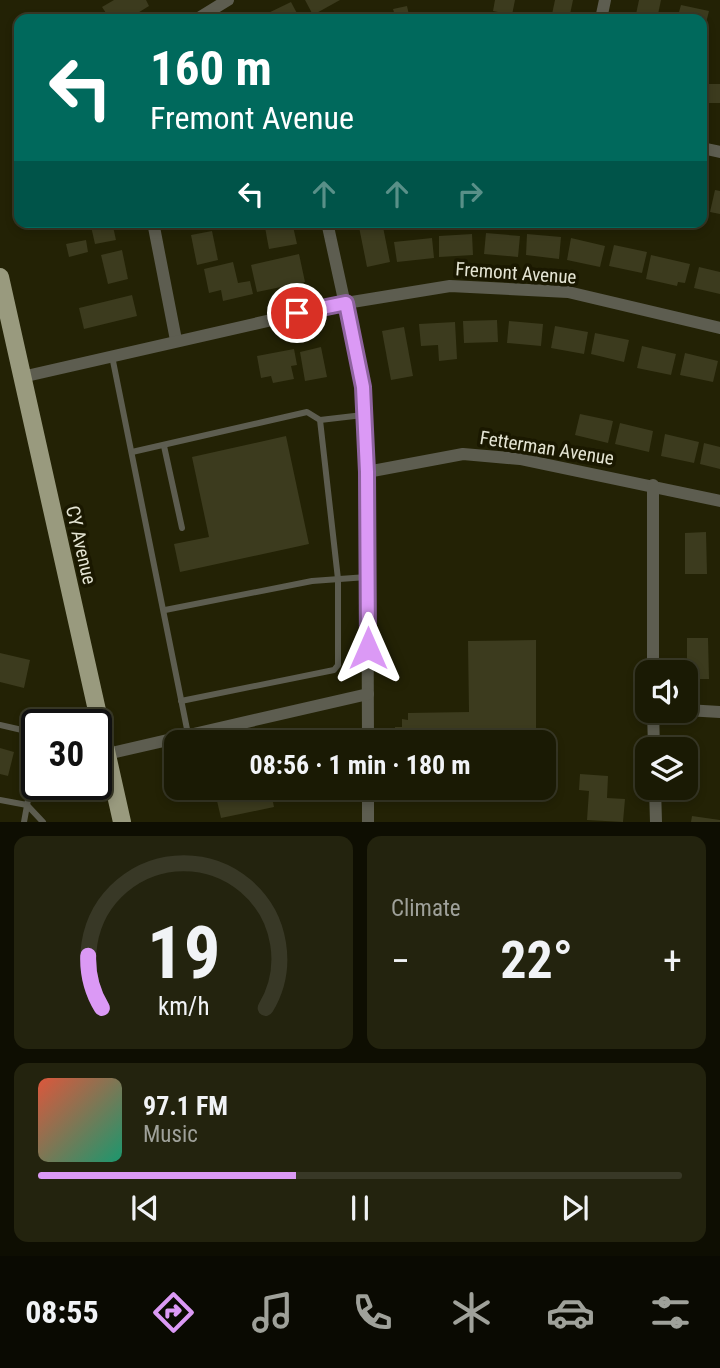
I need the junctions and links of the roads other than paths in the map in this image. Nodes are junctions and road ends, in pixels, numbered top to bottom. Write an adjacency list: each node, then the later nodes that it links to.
1 (228, 0): 2 (street)
2 (205, 14)
3 (153, 228): 8 (street)
4 (328, 228): 6 (street)
5 (0, 277): 10 (main road, CY Avenue)
6 (346, 303): 7 (street, Fremont Avenue); 8 (street, Fremont Avenue); 11 (street)
7 (720, 328)
8 (176, 340): 9 (street, Fremont Avenue)
9 (112, 356): 10 (street, Fremont Avenue); 14 (lane)
10 (22, 377): 25 (main road, CY Avenue)
11 (363, 415): 12 (lane); 15 (street)
12 (320, 420): 13 (lane); 20 (lane)
13 (164, 446): 14 (lane); 18 (lane)
14 (132, 452): 21 (lane)
15 (367, 472): 16 (street, Fetterman Avenue); 19 (street)
16 (653, 485): 17 (street, Fetterman Avenue); 22 (street)
17 (720, 501)
18 (182, 528)
19 (367, 577): 20 (lane); 23 (street)
20 (338, 579): 21 (lane); 24 (lane)
21 (165, 610): 24 (lane)
22 (653, 660)
23 (368, 694): 31 (street); 32 (street)
24 (181, 701): 30 (lane)
25 (92, 709)
26 (698, 711): 27 (street)
27 (720, 712)
28 (0, 725): 29 (lane)
29 (21, 730)
30 (187, 730)
31 (206, 730)
32 (368, 730)
33 (164, 740): 34 (street)
34 (112, 753)
35 (112, 788): 43 (main road, CY Avenue)
36 (1, 799): 40 (lane)
37 (28, 800): 40 (lane)
38 (368, 800): 44 (street)
39 (655, 800): 45 (street)
40 (27, 805): 41 (lane); 42 (lane)
41 (23, 822)
42 (43, 822)
43 (122, 822)
44 (368, 822)
45 (656, 822)

